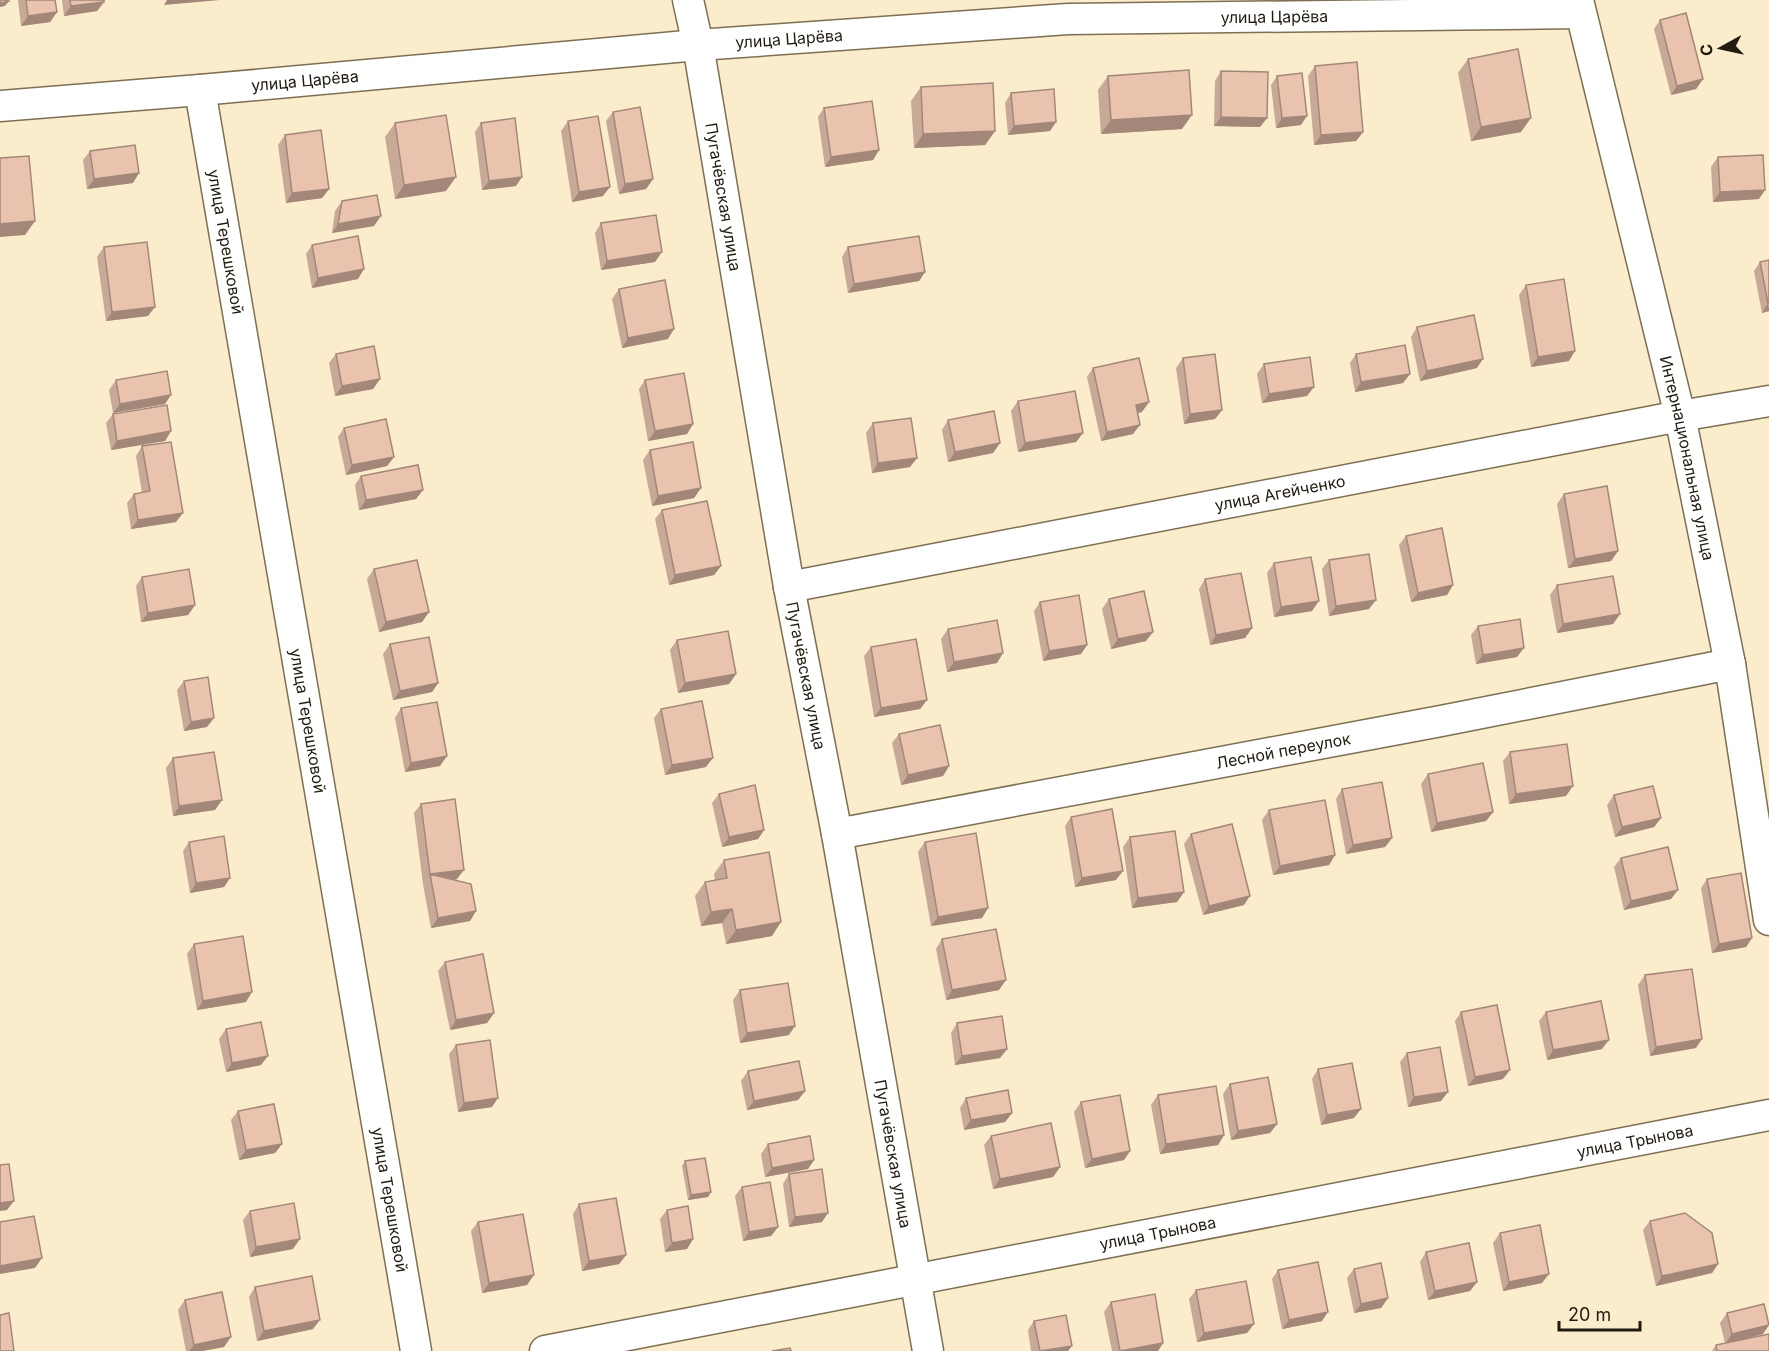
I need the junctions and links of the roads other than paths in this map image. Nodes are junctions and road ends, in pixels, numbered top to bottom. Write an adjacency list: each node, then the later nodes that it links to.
1 (688, 0): 3 (street, Пугачёвская улица)
2 (1579, 7): 3 (street, улица Царёва); 7 (street, Интернациональная улица)
3 (698, 45): 4 (street, улица Царёва); 8 (street, Пугачёвская улица)
4 (200, 90): 5 (street, улица Царёва); 14 (street, улица Терешковой)
5 (0, 106)
6 (1769, 401): 7 (street, улица Агейченко)
7 (1680, 416): 8 (street, улица Агейченко); 9 (street, Интернациональная улица)
8 (789, 587): 10 (street, Пугачёвская улица)
9 (1730, 664): 10 (street, Лесной переулок); 11 (street, Интернациональная улица)
10 (837, 834): 13 (street, Пугачёвская улица)
11 (1769, 920)
12 (1769, 1115): 13 (street, улица Трынова)
13 (916, 1280): 15 (street, улица Трынова); 16 (street, Пугачёвская улица)
14 (416, 1351)
15 (545, 1351)
16 (928, 1351)

